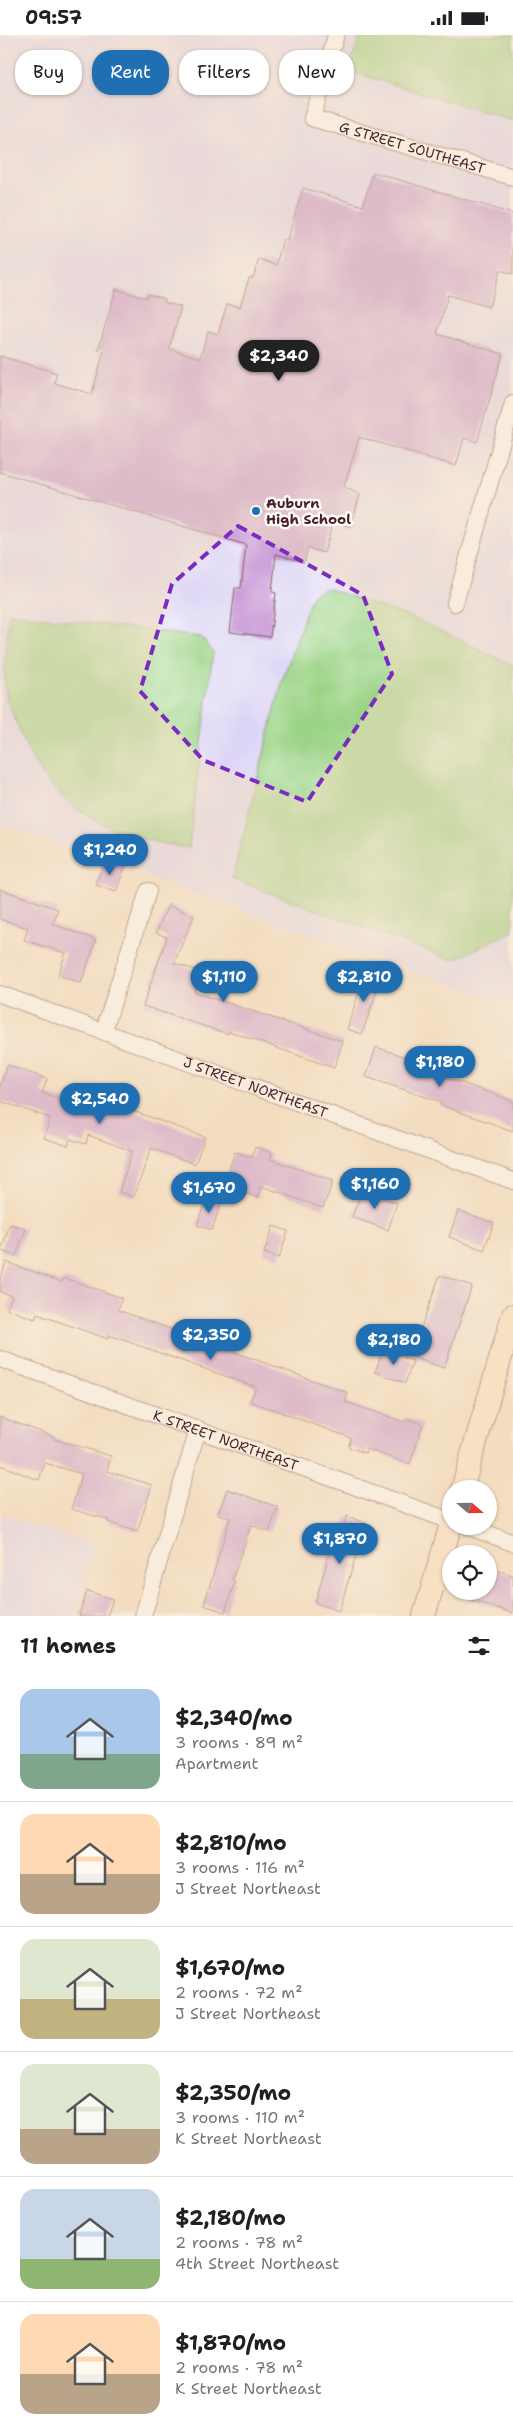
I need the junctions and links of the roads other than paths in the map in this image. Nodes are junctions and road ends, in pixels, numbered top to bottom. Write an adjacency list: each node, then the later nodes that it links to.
1 (336, 35): 2 (street, G STREET SOUTHEAST)
2 (513, 177)
3 (513, 403): 4 (street)
4 (455, 603)
5 (148, 891): 7 (street)
6 (0, 994): 7 (street, J STREET NORTHEAST)
7 (104, 1030): 8 (street, J STREET NORTHEAST)
8 (513, 1181)
9 (513, 1315): 12 (street)
10 (0, 1359): 11 (street, K STREET NORTHEAST)
11 (198, 1429): 13 (street, K STREET NORTHEAST); 17 (street)
12 (465, 1480)
13 (442, 1519)
14 (447, 1535): 18 (street)
15 (491, 1535): 16 (street)
16 (513, 1543)
17 (143, 1616)
18 (424, 1616)

